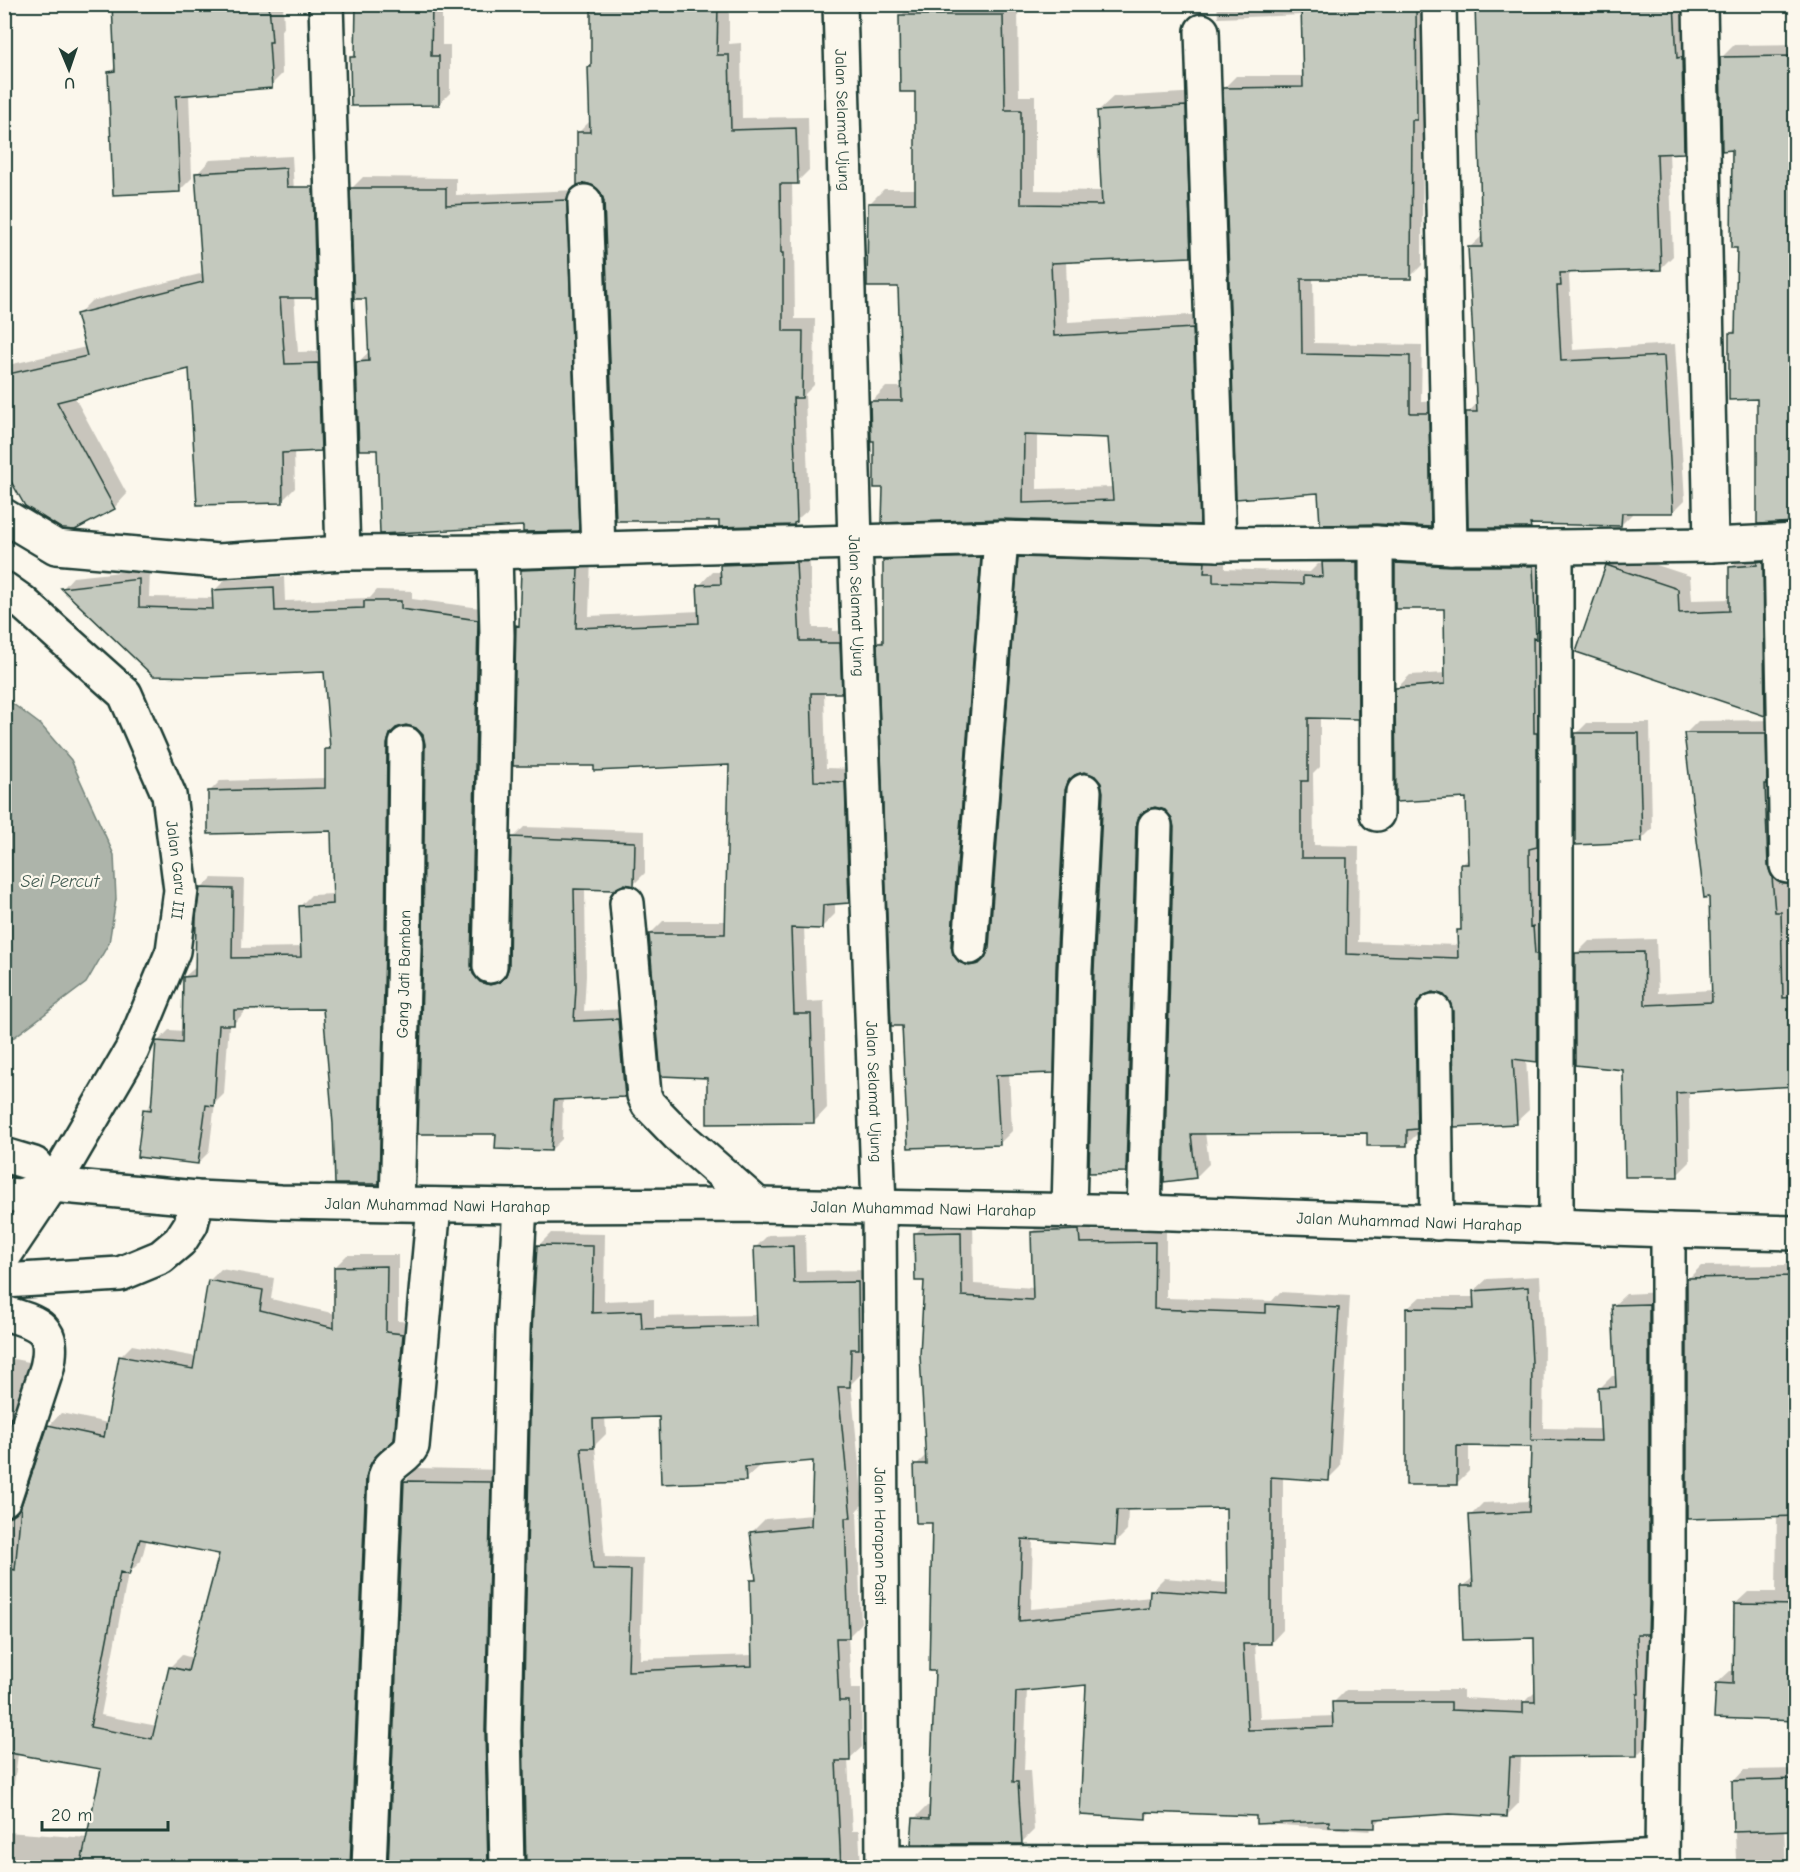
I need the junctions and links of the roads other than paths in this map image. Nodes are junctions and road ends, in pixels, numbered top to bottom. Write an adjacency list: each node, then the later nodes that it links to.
1 (326, 4): 18 (street)
2 (840, 4): 10 (street, Jalan Selamat Ujung)
3 (1439, 4): 14 (street)
4 (1700, 4): 13 (street)
5 (1202, 31): 12 (street)
6 (585, 202): 16 (street)
7 (4, 516): 18 (street)
8 (1002, 538): 10 (street); 12 (street); 26 (street)
9 (1788, 542): 13 (street); 24 (street)
10 (855, 543): 16 (street); 37 (street, Jalan Selamat Ujung)
11 (1376, 543): 12 (street); 14 (street); 22 (street)
12 (1219, 544)
13 (1711, 545): 15 (street)
14 (1450, 547): 15 (street)
15 (1556, 547): 41 (street)
16 (598, 548): 17 (street)
17 (495, 552): 18 (street); 27 (street)
18 (343, 553)
19 (4, 589): 30 (street, Jalan Garu III)
20 (406, 744): 33 (street, Gang Jati Bamban)
21 (1084, 791): 38 (street)
22 (1377, 814)
23 (1155, 826): 39 (street)
24 (1787, 866)
25 (627, 903): 35 (street)
26 (970, 948)
27 (490, 966)
28 (1434, 1011): 40 (street)
29 (4, 1155): 30 (street)
30 (52, 1185): 31 (street); 32 (street, Jalan Muhammad Nawi Harahap); 44 (street, Jalan Garu III)
31 (4, 1195)
32 (197, 1198): 33 (street, Jalan Muhammad Nawi Harahap); 45 (street)
33 (397, 1204): 34 (street, Jalan Muhammad Nawi Harahap)
34 (434, 1205): 36 (street, Jalan Muhammad Nawi Harahap); 50 (street)
35 (758, 1205): 36 (street, Jalan Muhammad Nawi Harahap); 37 (street, Jalan Muhammad Nawi Harahap)
36 (520, 1206): 51 (street)
37 (879, 1207): 38 (street, Jalan Muhammad Nawi Harahap); 49 (street, Jalan Harapan Pasti)
38 (1069, 1210): 39 (street, Jalan Muhammad Nawi Harahap)
39 (1144, 1212): 40 (street, Jalan Muhammad Nawi Harahap)
40 (1437, 1222): 41 (street, Jalan Muhammad Nawi Harahap)
41 (1556, 1227): 42 (street, Jalan Muhammad Nawi Harahap)
42 (1668, 1230): 43 (street, Jalan Muhammad Nawi Harahap); 48 (street)
43 (1796, 1233)
44 (4, 1256)
45 (4, 1281)
46 (4, 1313): 47 (street)
47 (4, 1499)
48 (1662, 1862): 49 (street)
49 (883, 1865)
50 (369, 1868)
51 (507, 1868)

